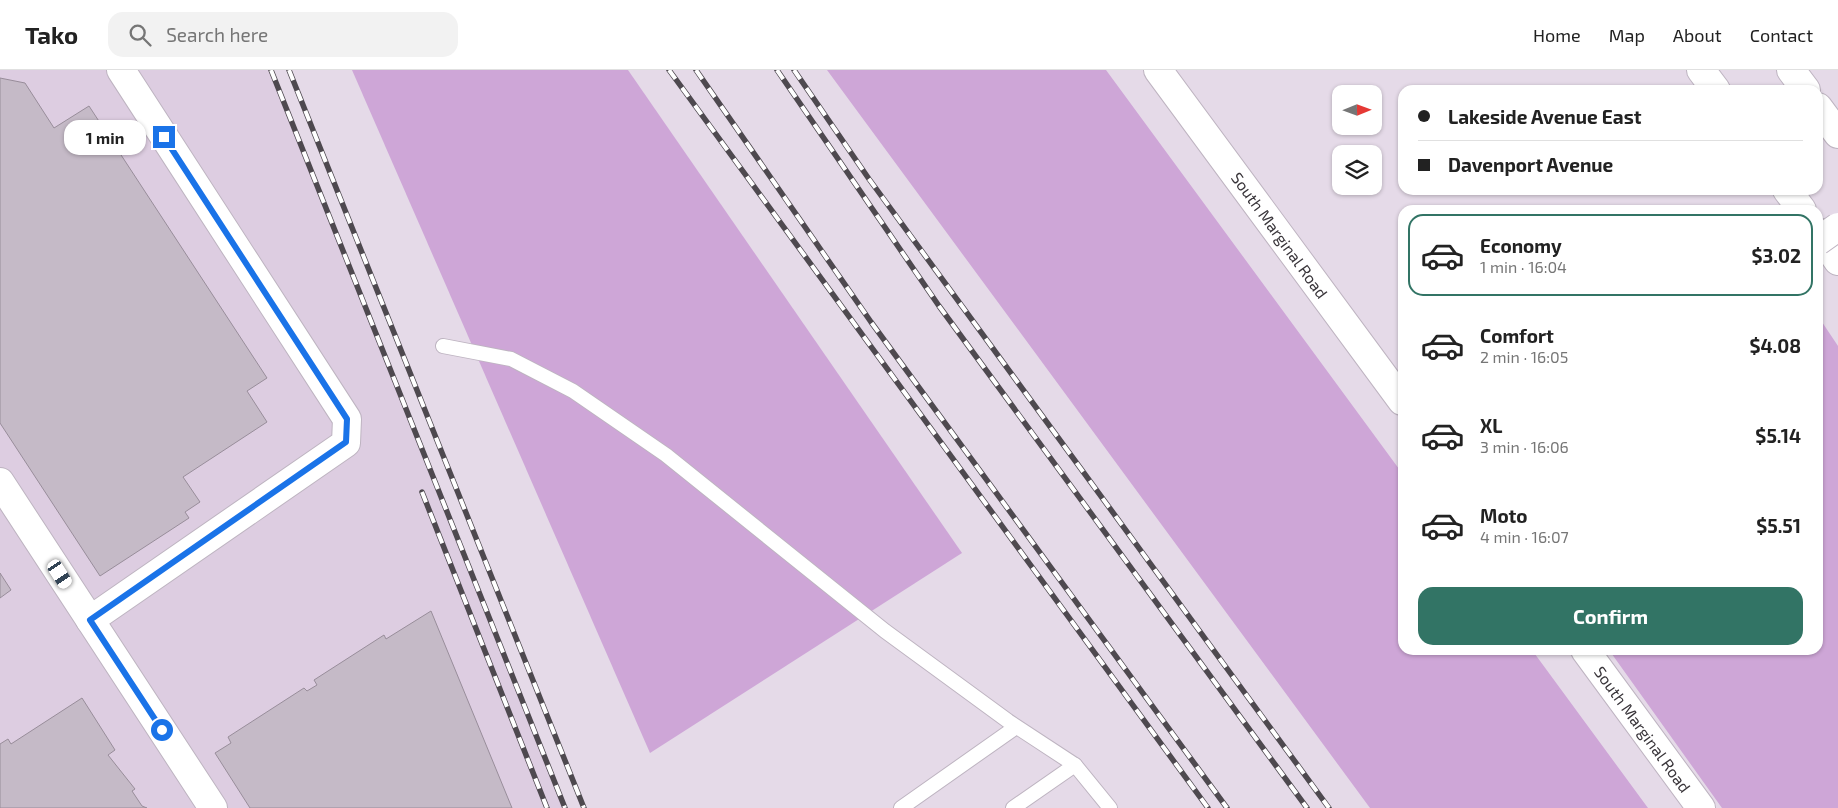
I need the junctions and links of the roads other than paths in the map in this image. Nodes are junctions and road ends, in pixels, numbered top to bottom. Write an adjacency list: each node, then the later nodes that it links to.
1 (121, 70): 14 (main road)
2 (1158, 70): 12 (main road, South Marginal Road)
3 (1701, 70): 5 (main road)
4 (1791, 70): 6 (main road)
5 (1712, 85)
6 (1802, 85)
7 (1838, 227): 8 (main road, bridge)
8 (1823, 238)
9 (1823, 239): 10 (main road)
10 (1838, 261)
11 (443, 346): 16 (lane)
12 (1398, 396)
13 (0, 482): 14 (main road)
14 (90, 620): 18 (main road)
15 (1589, 655): 22 (main road, South Marginal Road)
16 (1016, 727): 17 (lane); 19 (lane)
17 (1075, 765): 20 (lane); 21 (lane)
18 (213, 808)
19 (901, 808)
20 (1013, 808)
21 (1110, 808)
22 (1701, 808)

